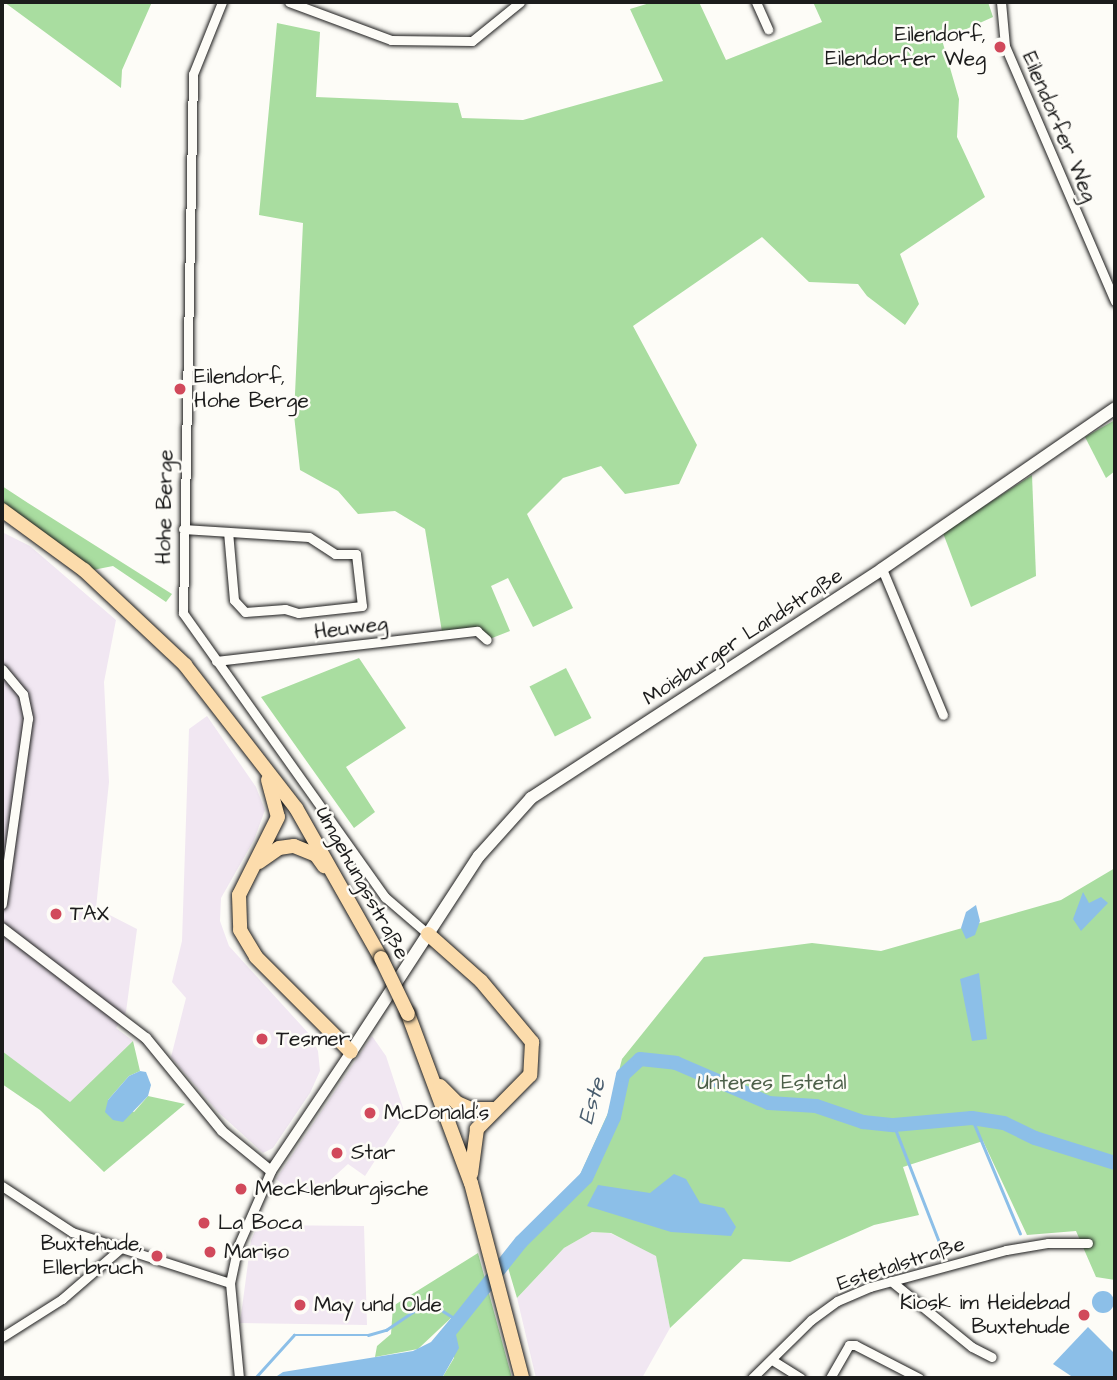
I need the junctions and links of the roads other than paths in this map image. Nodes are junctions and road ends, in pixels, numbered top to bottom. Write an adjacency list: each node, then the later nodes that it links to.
1 (222, 2): 10 (street, Hohe Berge)
2 (289, 2): 3 (street)
3 (520, 2)
4 (756, 2): 6 (street)
5 (1000, 2): 7 (street, Eilendorfer Weg)
6 (768, 29)
7 (1115, 301)
8 (1115, 408): 12 (main road, Moisburger Landstraße)
9 (2, 510): 16 (main road, Umgehungsstraße)
10 (183, 529): 11 (street); 14 (street, Hohe Berge)
11 (228, 532): 11 (street)
12 (882, 569): 17 (street); 22 (main road, Moisburger Landstraße)
13 (487, 640): 14 (street, Heuweg)
14 (216, 661): 22 (street, Hohe Berge)
15 (2, 669): 19 (street)
16 (223, 710): 18 (main road); 20 (main road, Umgehungsstraße)
17 (943, 715)
18 (258, 863): 20 (main road); 23 (main road)
19 (2, 904)
20 (362, 921): 24 (main road, Umgehungsstraße, bridge)
21 (2, 928): 26 (street)
22 (428, 934): 23 (main road, Moisburger Landstraße); 25 (main road)
23 (351, 1052): 26 (street)
24 (435, 1079): 25 (main road); 27 (main road, Umgehungsstraße)
25 (493, 1109): 27 (main road)
26 (271, 1171): 32 (street)
27 (471, 1183): 37 (main road, Umgehungsstraße)
28 (2, 1186): 30 (street)
29 (1088, 1243): 31 (street, Estetalstraße)
30 (120, 1249): 32 (street); 33 (street)
31 (891, 1281): 34 (street); 35 (street, Estetalstraße)
32 (230, 1283): 36 (street)
33 (2, 1337)
34 (992, 1357)
35 (772, 1360): 38 (street, Estetalstraße); 39 (street)
36 (239, 1378)
37 (522, 1378)
38 (752, 1378)
39 (801, 1378)
40 (830, 1378): 41 (street)
41 (919, 1378)

